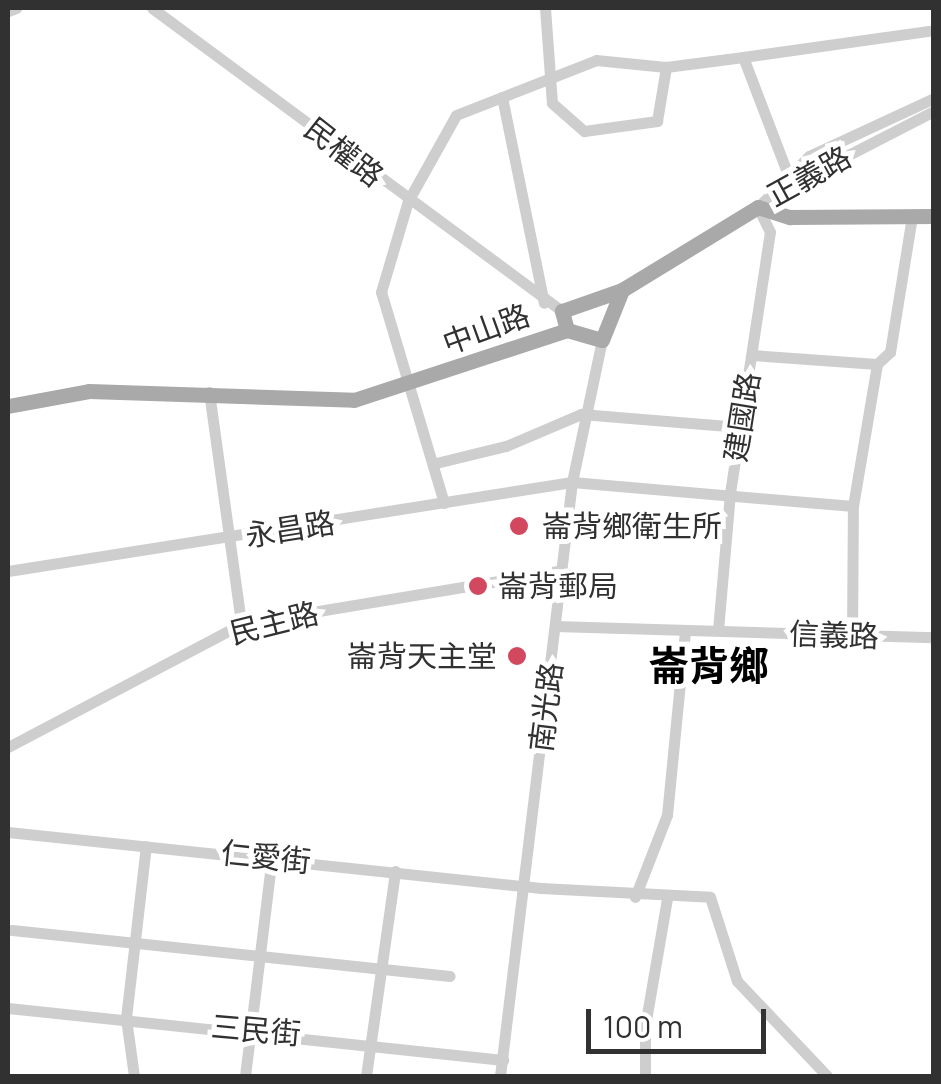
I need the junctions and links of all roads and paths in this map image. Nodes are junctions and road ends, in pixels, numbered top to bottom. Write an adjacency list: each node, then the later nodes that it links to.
1 (16, 8): 4 (street)
2 (152, 8): 13 (street, 民權路)
3 (545, 8): 8 (street)
4 (8, 12)
5 (934, 30): 6 (street, 民權路)
6 (743, 56): 7 (street, 民權路); 12 (street)
7 (666, 67): 8 (street, 民權路); 8 (street)
8 (548, 77): 9 (street, 民權路)
9 (502, 97): 13 (street, 民權路); 18 (street)
10 (934, 98): 12 (street, 正義路)
11 (934, 111): 12 (street, 正義路)
12 (788, 178): 14 (street, 正義路)
13 (408, 201): 18 (street); 24 (street)
14 (758, 207): 15 (main road); 17 (main road, 中山路); 22 (street, 建國路)
15 (912, 216): 16 (main road); 23 (street)
16 (934, 216)
17 (622, 290): 19 (main road, 中山路); 21 (main road)
18 (544, 302): 19 (street)
19 (562, 310): 20 (main road, 中山路)
20 (566, 330): 21 (main road); 24 (main road, 中山路)
21 (602, 340): 27 (street, 南光路)
22 (752, 354): 23 (street); 28 (street, 建國路)
23 (877, 364): 33 (street)
24 (412, 386): 25 (main road, 中山路); 29 (street)
25 (208, 392): 26 (main road, 中山路); 34 (street)
26 (8, 406)
27 (581, 414): 28 (street); 29 (street); 30 (street, 南光路)
28 (740, 427): 31 (street, 建國路)
29 (436, 463): 32 (street)
30 (572, 482): 31 (street, 永昌路); 32 (street, 永昌路); 35 (street, 南光路)
31 (730, 493): 33 (street, 永昌路); 39 (street, 建國路)
32 (444, 503): 34 (street, 永昌路)
33 (852, 506): 42 (street)
34 (229, 539): 36 (street, 永昌路); 37 (street)
35 (563, 570): 37 (street, 民主路); 38 (street, 南光路)
36 (8, 571)
37 (241, 624): 43 (street, 民主路)
38 (556, 626): 40 (street, 信義路); 48 (street, 南光路)
39 (718, 630): 40 (street, 信義路); 42 (street, 信義路)
40 (685, 631): 49 (street)
41 (934, 637): 42 (street, 信義路)
42 (852, 638)
43 (8, 747)
44 (8, 832): 45 (street, 仁愛街)
45 (146, 846): 46 (street, 仁愛街); 52 (street)
46 (272, 858): 47 (street, 仁愛街); 53 (street)
47 (395, 871): 48 (street, 仁愛街); 54 (street)
48 (524, 885): 49 (street, 仁愛街); 60 (street, 南光路)
49 (635, 897): 50 (street, 仁愛街)
50 (667, 898): 65 (street); 66 (street, 仁愛街)
51 (12, 930): 52 (street)
52 (134, 944): 53 (street); 57 (street)
53 (256, 958): 54 (street); 58 (street)
54 (378, 970): 55 (street); 59 (street)
55 (450, 976)
56 (8, 1008): 57 (street, 三民街)
57 (126, 1018): 58 (street, 三民街); 61 (street)
58 (250, 1029): 59 (street, 三民街); 62 (street)
59 (370, 1042): 60 (street, 三民街); 63 (street)
60 (503, 1060): 64 (street, 南光路)
61 (134, 1076)
62 (246, 1076)
63 (366, 1076)
64 (500, 1076)
65 (645, 1076)
66 (827, 1076)

